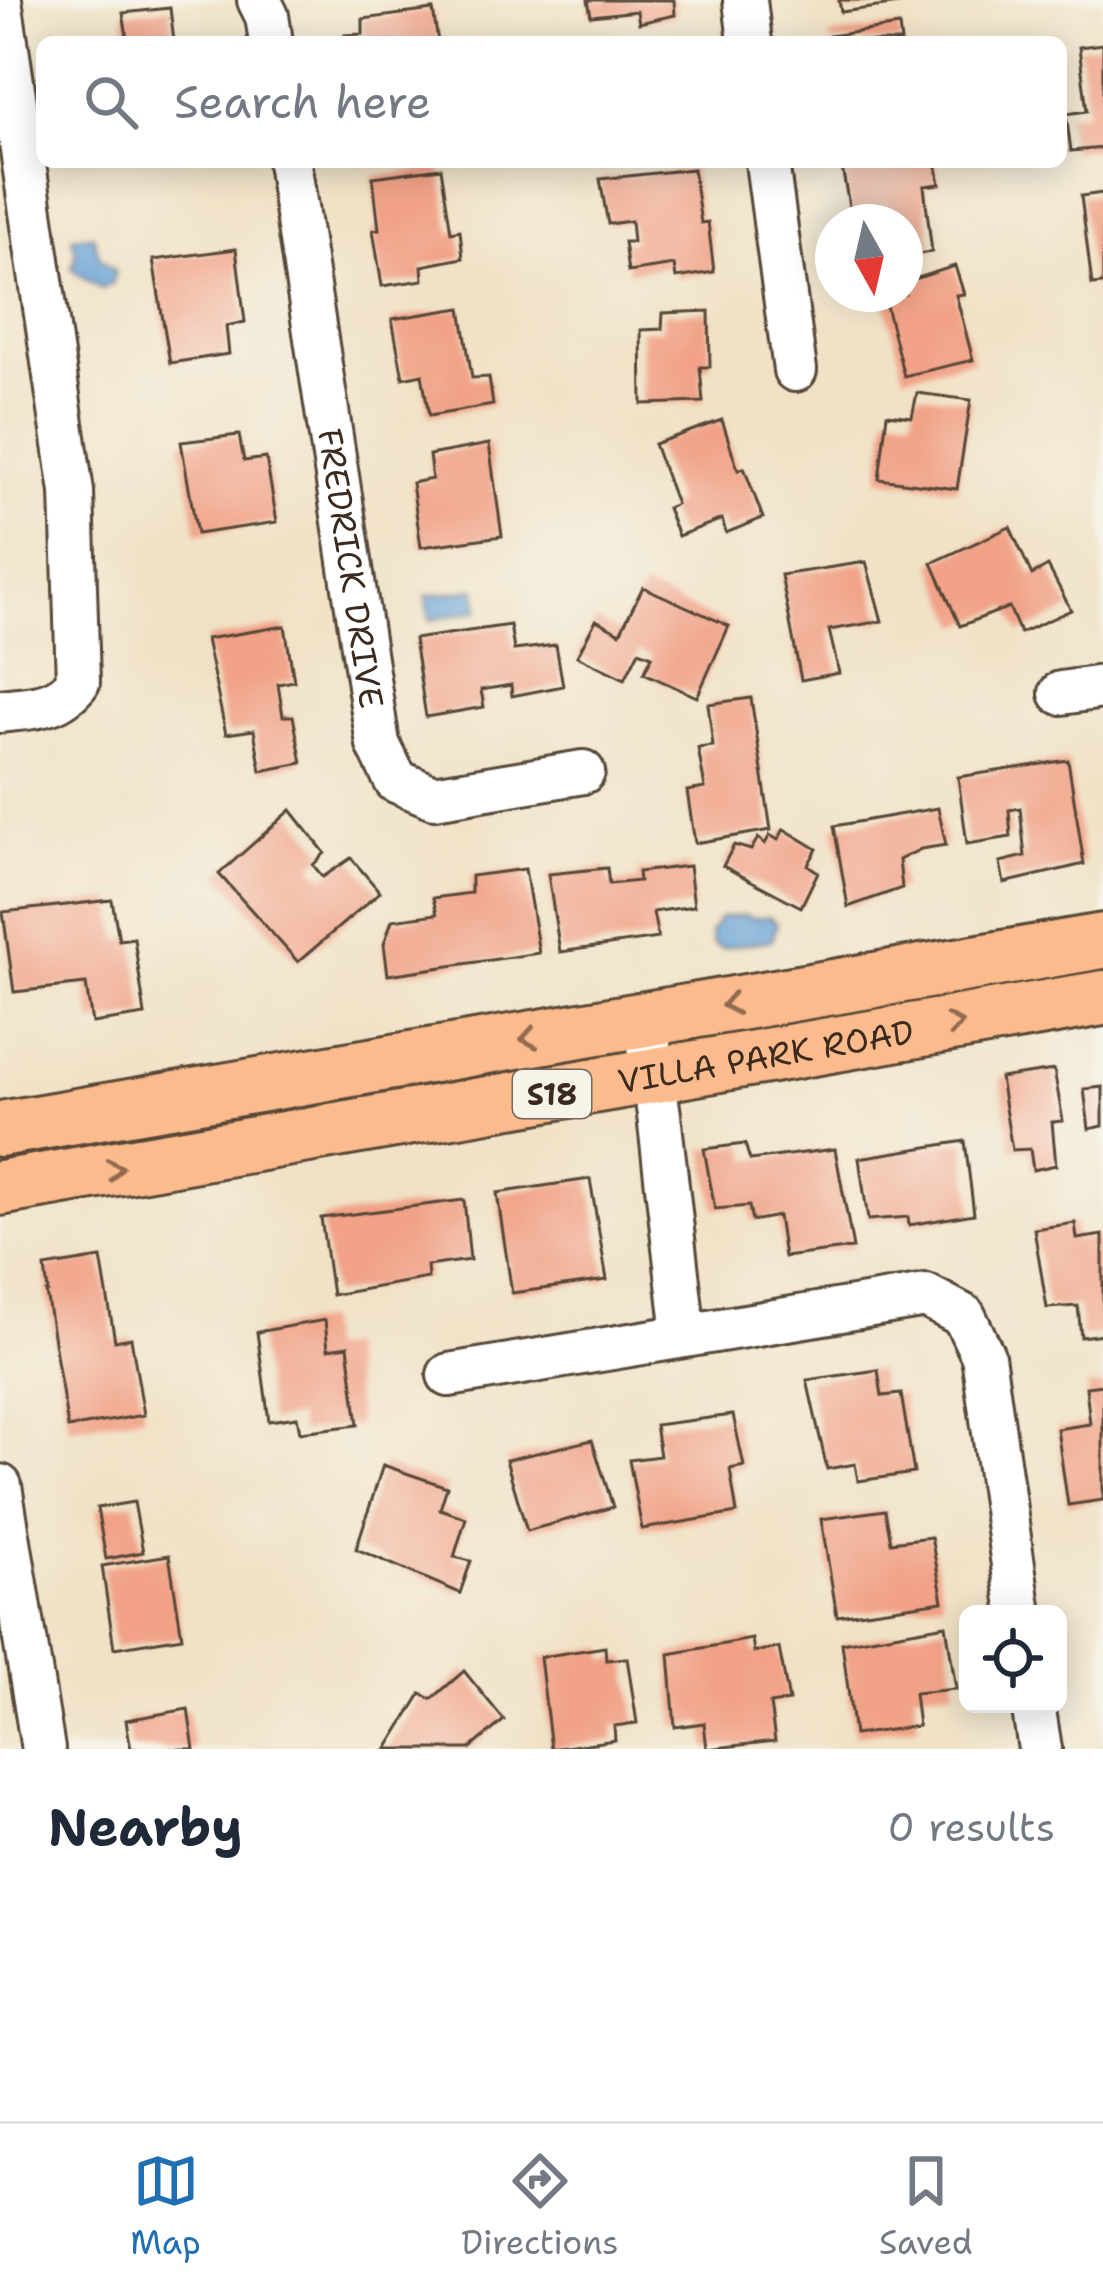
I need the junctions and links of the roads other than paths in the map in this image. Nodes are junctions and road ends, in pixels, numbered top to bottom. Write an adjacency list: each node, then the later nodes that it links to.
1 (0, 0): 11 (street)
2 (259, 0): 4 (street)
3 (745, 0): 5 (street)
4 (270, 36)
5 (749, 36)
6 (290, 168): 12 (street, FREDRICK DRIVE)
7 (767, 168): 8 (street)
8 (795, 370)
9 (1103, 687): 10 (street)
10 (1061, 693)
11 (0, 711)
12 (583, 772)
13 (1103, 941): 15 (main road, VILLA PARK ROAD, one-way to 15)
14 (1103, 998): 16 (main road, VILLA PARK ROAD / S18, one-way to 14)
15 (645, 1018): 16 (street); 17 (main road, VILLA PARK ROAD / S18, one-way to 17)
16 (652, 1076): 18 (main road, VILLA PARK ROAD / S18, one-way to 16); 19 (street)
17 (0, 1129)
18 (0, 1189)
19 (684, 1334): 20 (street); 22 (street)
20 (449, 1375)
21 (0, 1486): 24 (street)
22 (1019, 1605)
23 (1034, 1713): 25 (street)
24 (43, 1749)
25 (1040, 1749)

